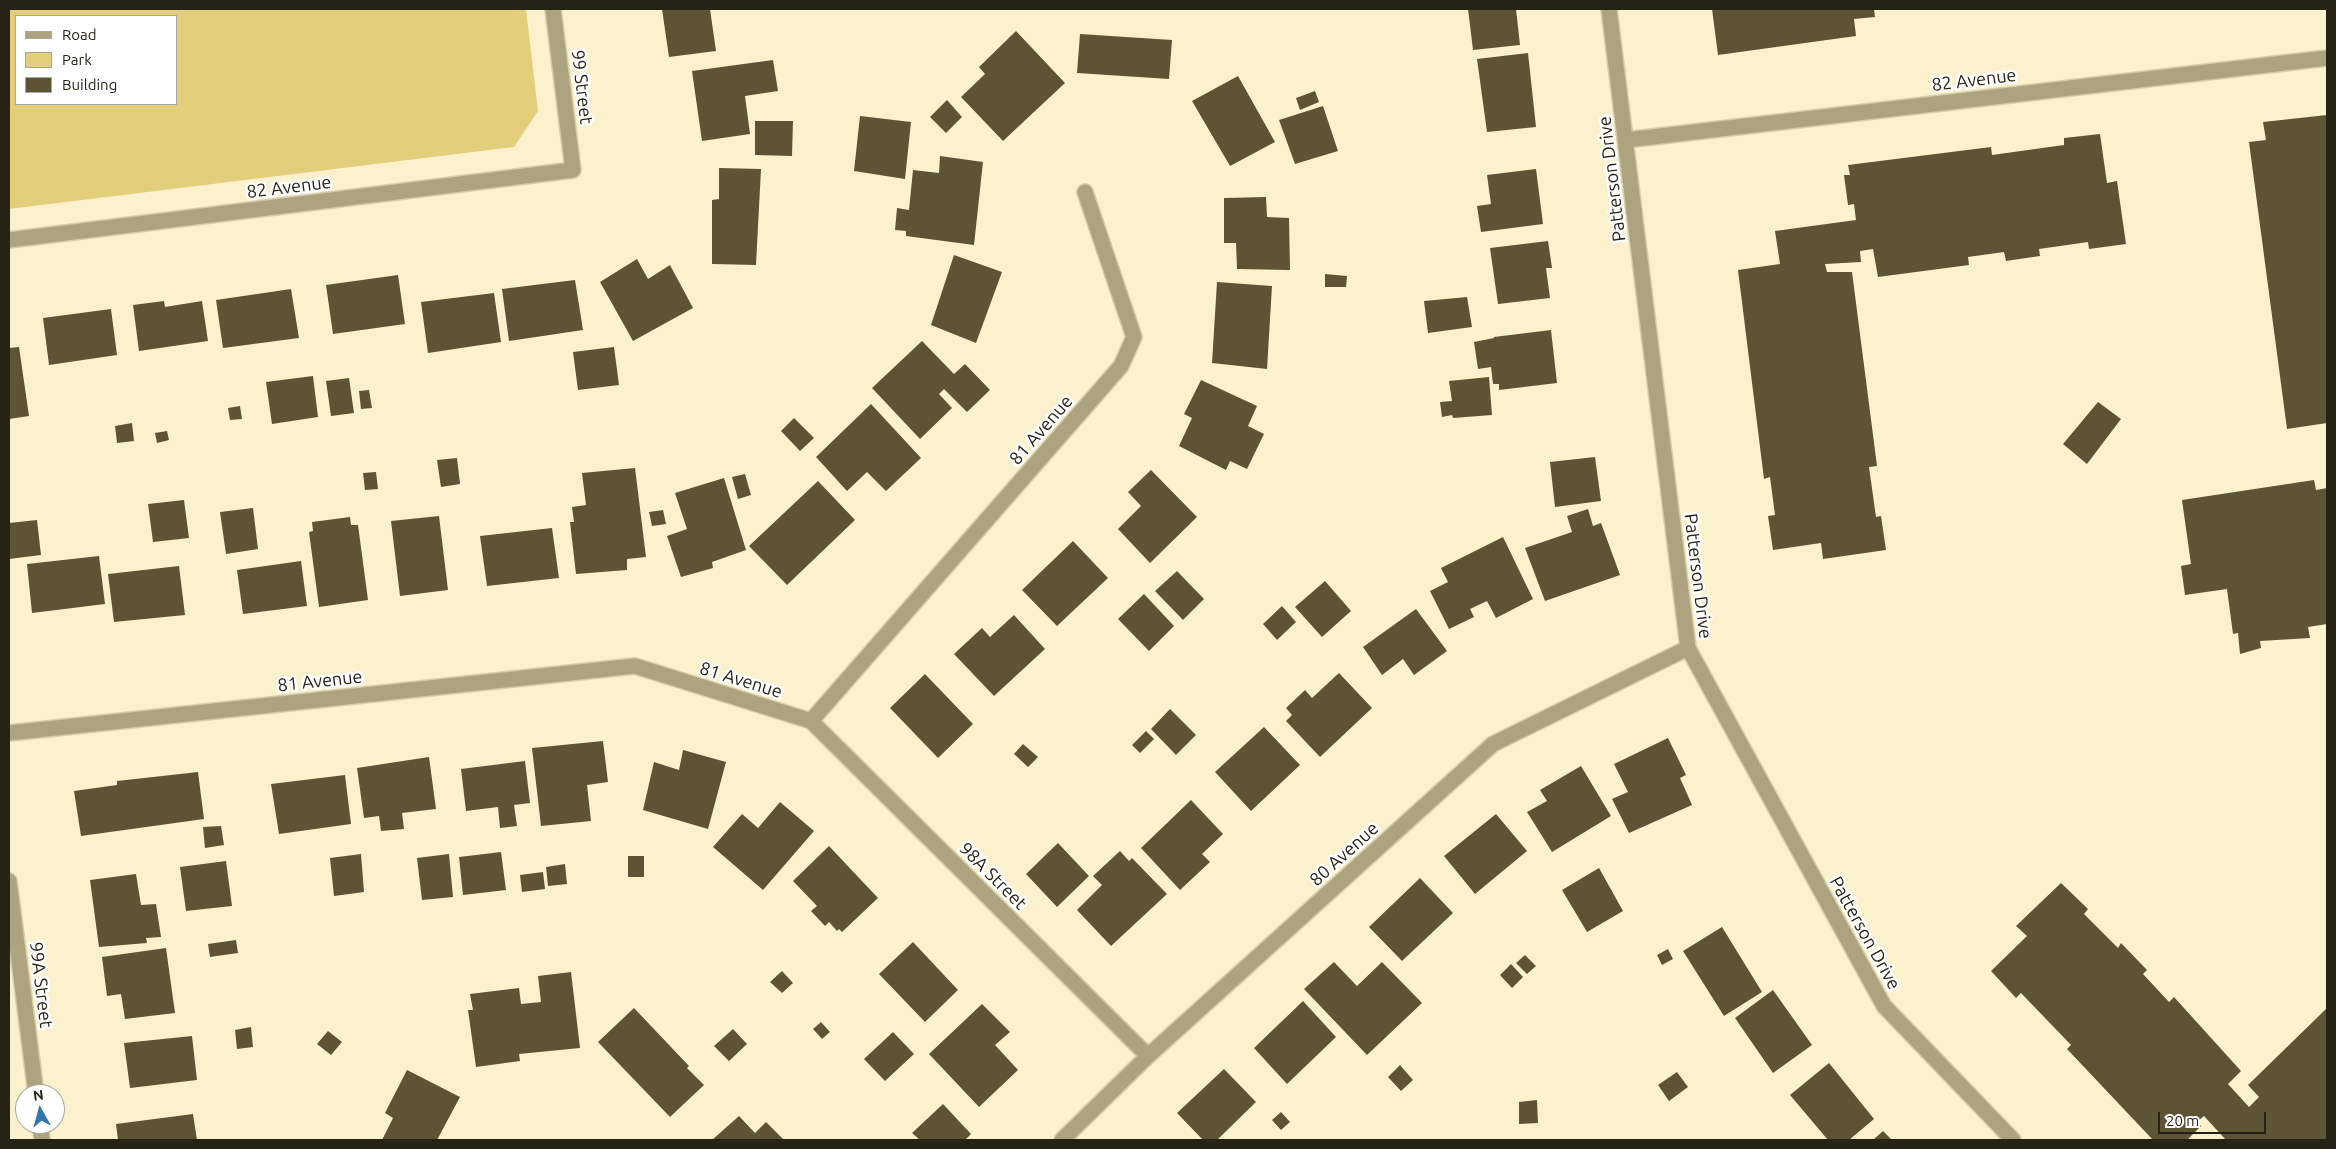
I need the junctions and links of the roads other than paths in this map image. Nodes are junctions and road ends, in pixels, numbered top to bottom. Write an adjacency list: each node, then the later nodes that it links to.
1 (553, 9): 5 (street, 99 Street)
2 (1610, 9): 4 (street, Patterson Drive)
3 (2327, 58): 4 (street, 82 Avenue)
4 (1626, 140): 8 (street, Patterson Drive)
5 (573, 170): 7 (street, 82 Avenue)
6 (1085, 192): 9 (street, 81 Avenue)
7 (9, 240)
8 (1688, 648): 12 (street, 80 Avenue); 15 (street, Patterson Drive)
9 (811, 722): 10 (street, 81 Avenue); 12 (street, 98A Street)
10 (9, 733)
11 (9, 881): 13 (street, 99A Street)
12 (1148, 1056): 14 (street, 80 Avenue)
13 (35, 1084)
14 (1062, 1140)
15 (2012, 1140)

